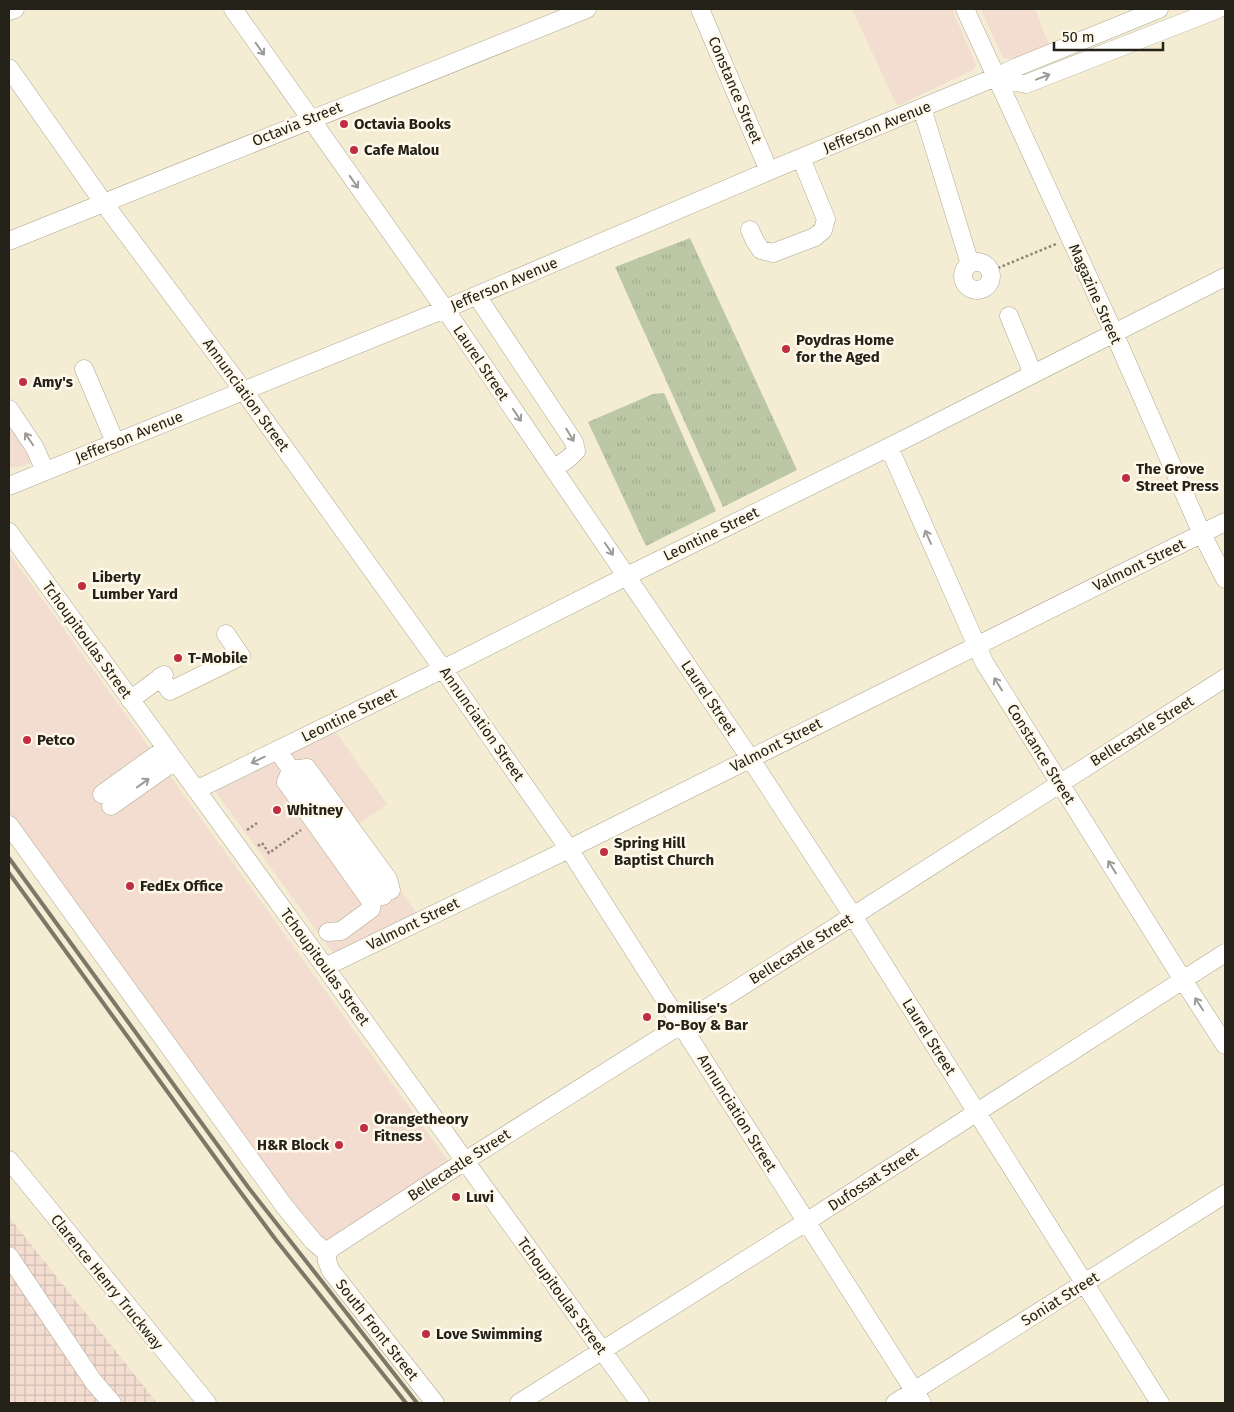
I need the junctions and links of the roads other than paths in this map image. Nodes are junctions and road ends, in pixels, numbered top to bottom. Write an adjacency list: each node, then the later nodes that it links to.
1 (15, 9): 8 (street)
2 (233, 9): 12 (street, Laurel Street, one-way to 12)
3 (587, 9): 12 (street, Octavia Street)
4 (700, 9): 14 (street, Constance Street)
5 (966, 9): 10 (street, Magazine Street)
6 (1159, 9): 10 (street, Jefferson Avenue)
7 (1218, 9): 10 (street, one-way to 7)
8 (9, 11)
9 (9, 68): 15 (street, Annunciation Street)
10 (996, 77): 11 (street, Jefferson Avenue); 23 (street, Magazine Street)
11 (922, 108): 13 (street, Jefferson Avenue); 18 (street)
12 (309, 119): 15 (street, Octavia Street); 21 (street, Laurel Street, one-way to 21)
13 (801, 158): 14 (street, Jefferson Avenue); 16 (street)
14 (769, 171): 20 (street, Jefferson Avenue)
15 (103, 202): 17 (street, Octavia Street); 26 (street, Annunciation Street)
16 (750, 230)
17 (9, 241)
18 (970, 264)
19 (1225, 277): 23 (street, Leontine Street)
20 (477, 296): 21 (street, Jefferson Avenue); 30 (street, one-way to 30)
21 (445, 309): 26 (street, Jefferson Avenue); 30 (street, Laurel Street, one-way to 30)
22 (1009, 316): 25 (street)
23 (1114, 333): 25 (street, Leontine Street); 35 (street, Magazine Street)
24 (84, 369): 28 (street)
25 (1033, 374): 29 (street, Leontine Street)
26 (243, 390): 28 (street, Jefferson Avenue); 40 (street, Annunciation Street)
27 (9, 409): 31 (street, one-way to 27)
28 (115, 442): 31 (street, Jefferson Avenue)
29 (889, 447): 36 (street, Leontine Street); 39 (street, Constance Street, one-way to 29)
30 (554, 469): 36 (street, Laurel Street, one-way to 36)
31 (45, 471): 32 (street, Jefferson Avenue)
32 (9, 486)
33 (1225, 522): 35 (street, Valmont Street)
34 (9, 532): 42 (street, Tchoupitoulas Street)
35 (1202, 534): 37 (street, Magazine Street); 39 (street, Valmont Street)
36 (627, 576): 40 (street, Leontine Street); 45 (street, Laurel Street)
37 (1225, 579)
38 (226, 634): 42 (street)
39 (976, 646): 45 (street, Valmont Street); 47 (street, Constance Street, one-way to 39)
40 (443, 669): 43 (street, Leontine Street); 51 (street, Annunciation Street)
41 (1225, 678): 47 (street, Bellecastle Street)
42 (130, 700): 44 (street, Tchoupitoulas Street)
43 (277, 750): 46 (street); 48 (street, Leontine Street, one-way to 48)
44 (170, 754): 48 (street, Tchoupitoulas Street); 49 (street)
45 (750, 758): 51 (street, Valmont Street); 53 (street, Laurel Street)
46 (291, 770): 52 (street); 52 (street)
47 (1059, 784): 53 (street, Bellecastle Street); 57 (street, Constance Street, one-way to 47)
48 (196, 790): 56 (street, Tchoupitoulas Street)
49 (107, 800)
50 (9, 826): 65 (street)
51 (570, 849): 56 (street, Valmont Street); 58 (street, Annunciation Street)
52 (382, 896): 54 (street)
53 (853, 916): 58 (street, Bellecastle Street); 60 (street, Laurel Street)
54 (328, 932)
55 (1223, 958): 57 (street, Dufossat Street)
56 (325, 967): 62 (street, Tchoupitoulas Street)
57 (1183, 980): 59 (street, Constance Street, one-way to 57); 60 (street, Dufossat Street)
58 (680, 1025): 62 (street, Bellecastle Street); 64 (street, Annunciation Street)
59 (1225, 1044)
60 (976, 1112): 64 (street, Dufossat Street); 67 (street, Laurel Street)
61 (9, 1160): 71 (street, Clarence Henry Truckway)
62 (465, 1161): 65 (street, Bellecastle Street); 68 (street, Tchoupitoulas Street)
63 (1225, 1194): 67 (street, Soniat Street)
64 (806, 1222): 68 (street, Dufossat Street); 69 (street, Annunciation Street)
65 (327, 1253): 72 (street, South Front Street)
66 (9, 1256): 70 (street)
67 (1085, 1284): 69 (street, Soniat Street); 76 (street, Laurel Street)
68 (602, 1350): 73 (street, Dufossat Street); 74 (street, Tchoupitoulas Street)
69 (918, 1397): 75 (street, Soniat Street)
70 (112, 1403)
71 (207, 1403)
72 (435, 1403)
73 (519, 1403)
74 (640, 1403)
75 (895, 1403)
76 (1160, 1403)

